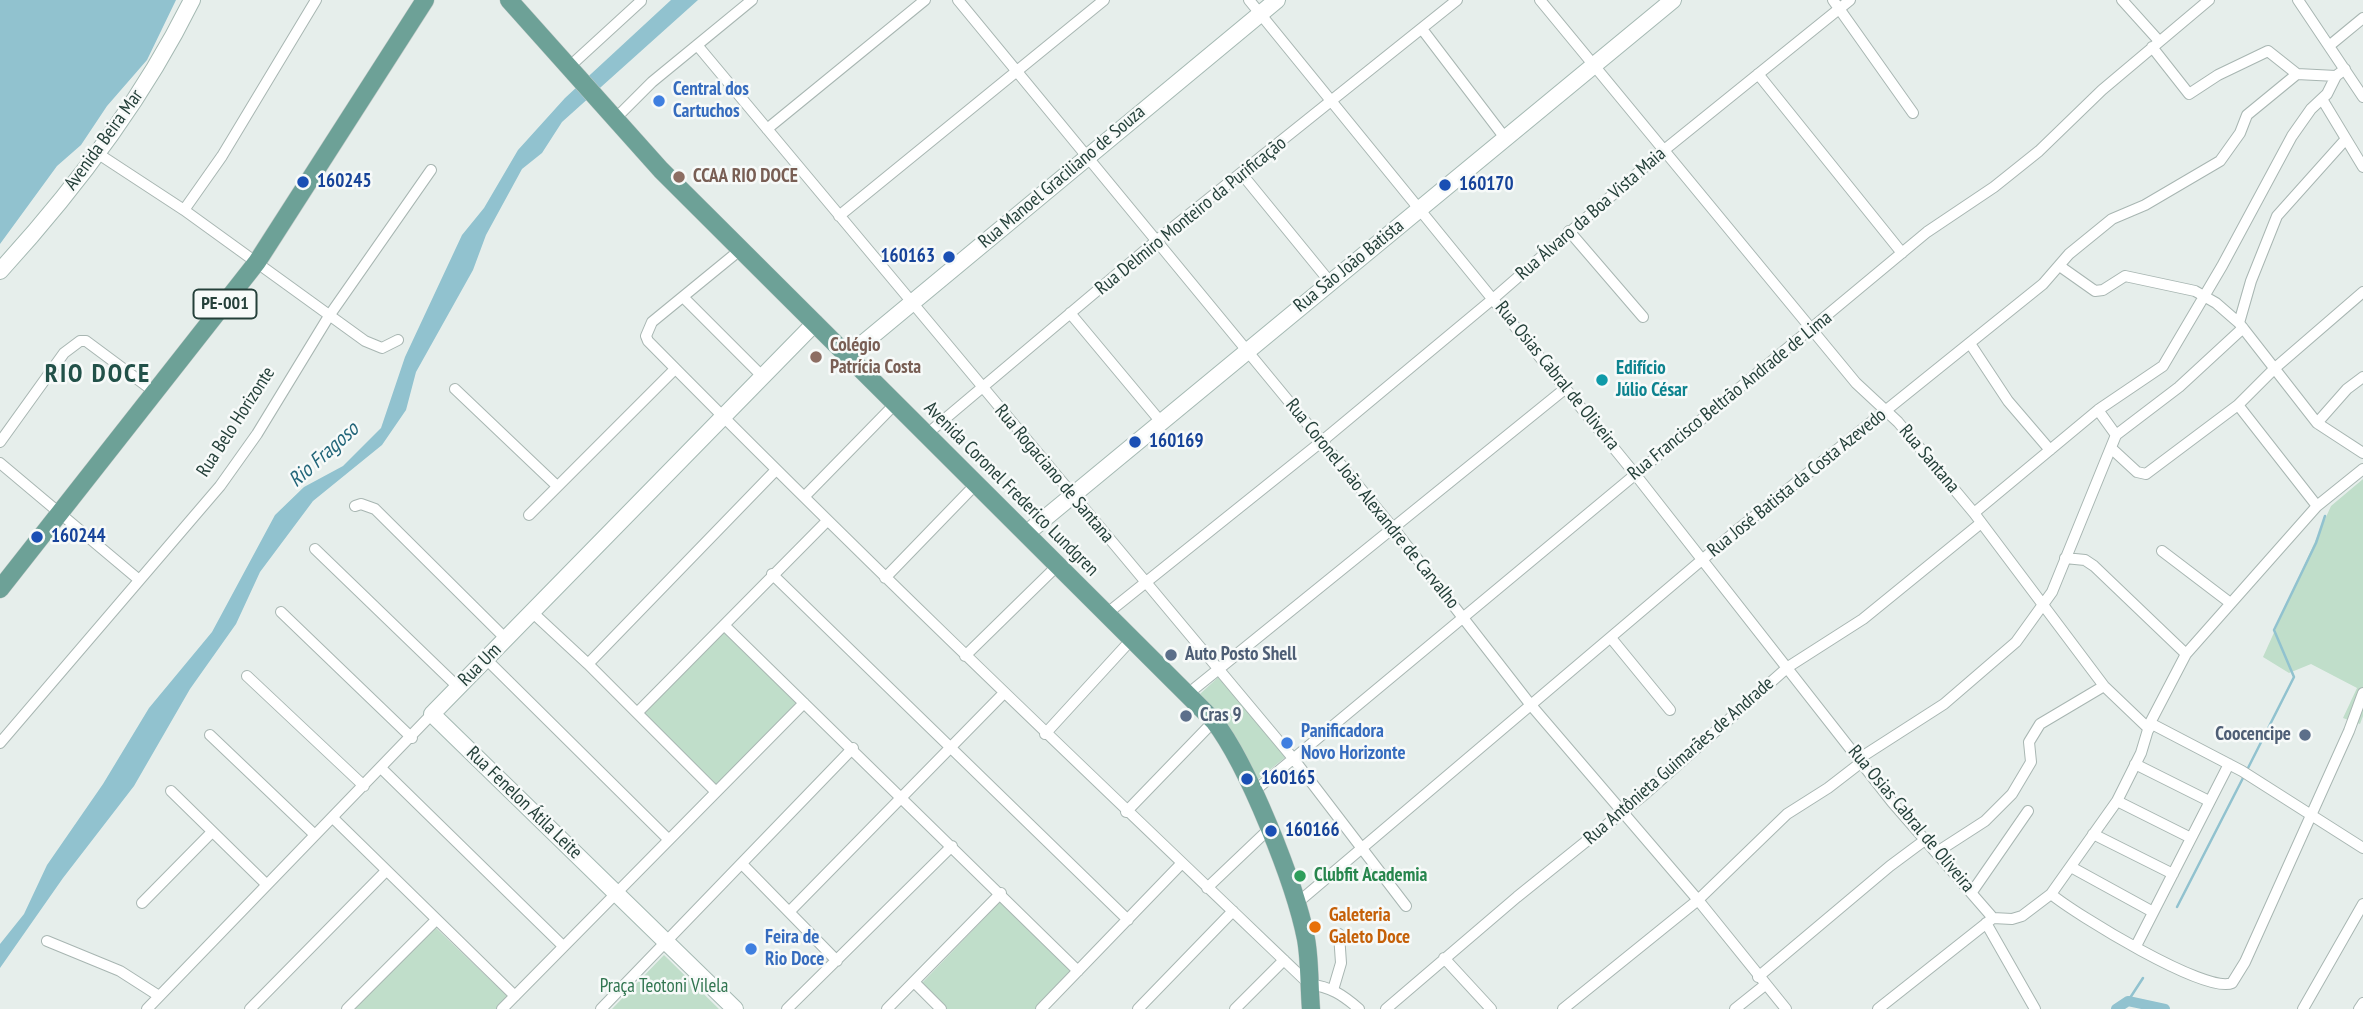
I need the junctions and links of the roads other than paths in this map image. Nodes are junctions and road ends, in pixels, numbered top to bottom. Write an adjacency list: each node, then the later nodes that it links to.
1 (192, 0): 41 (street, Avenida Beira Mar)
2 (316, 0): 47 (street)
3 (425, 0): 53 (main road, PE-001)
4 (752, 0): 24 (street)
5 (925, 0): 37 (street)
6 (958, 0): 28 (street, Rua Coronel João Alexandre de Carvalho)
7 (1104, 0): 28 (street)
8 (1249, 0): 20 (street, Rua Osias Cabral de Oliveira)
9 (1277, 0): 20 (street, Rua Manoel Graciliano de Souza)
10 (1457, 0): 22 (street, Rua Delmiro Monteiro da Purificação)
11 (1540, 0): 26 (street, Rua Santana)
12 (1673, 0): 26 (street, Rua São João Batista)
13 (1850, 0): 19 (street, Rua Álvaro da Boa Vista Maia)
14 (2122, 0): 23 (street)
15 (2209, 0): 23 (street, Rua Francisco Beltrão Andrade de Lima)
16 (2298, 0): 25 (street)
17 (641, 1): 27 (street)
18 (519, 3): 27 (main road, Avenida Coronel Frederico Lundgren)
19 (1836, 4): 30 (street, Rua Álvaro da Boa Vista Maia); 35 (street)
20 (1260, 14): 34 (street, Rua Osias Cabral de Oliveira); 42 (street, Rua Manoel Graciliano de Souza)
21 (2363, 18): 25 (street)
22 (1422, 29): 34 (street, Rua Delmiro Monteiro da Purificação); 38 (street)
23 (2156, 44): 31 (street); 52 (street, Rua Francisco Beltrão Andrade de Lima)
24 (697, 45): 36 (street); 37 (street, Rua Rogaciano de Santana)
25 (2329, 46): 29 (street)
26 (1595, 65): 38 (street, Rua São João Batista); 40 (street, Rua Santana)
27 (572, 71): 36 (main road, Avenida Coronel Frederico Lundgren)
28 (1015, 72): 42 (street, Rua Coronel João Alexandre de Carvalho); 48 (street)
29 (2340, 73): 31 (street); 32 (street); 33 (street, Rua Antônieta Guimarães de Andrade)
30 (1758, 74): 40 (street, Rua Álvaro da Boa Vista Maia); 52 (street)
31 (2297, 74): 54 (street, Rua José Batista da Costa Azevedo)
32 (2363, 97)
33 (2322, 99): 39 (street); 58 (street, Rua Antônieta Guimarães de Andrade)
34 (1333, 101): 45 (street, Rua Delmiro Monteiro da Purificação); 46 (street, Rua Osias Cabral de Oliveira)
35 (1913, 113)
36 (615, 119): 51 (main road, Avenida Coronel Frederico Lundgren)
37 (767, 129): 48 (street, Rua Rogaciano de Santana)
38 (1505, 138): 46 (street, Rua São João Batista)
39 (2346, 140): 43 (street); 66 (street)
40 (1663, 150): 49 (street, Rua Álvaro da Boa Vista Maia); 67 (street, Rua Santana)
41 (97, 153): 47 (street); 55 (street, Avenida Beira Mar)
42 (1087, 157): 50 (street, Rua Coronel João Alexandre de Carvalho); 61 (street, Rua Manoel Graciliano de Souza)
43 (2363, 167)
44 (431, 170): 63 (street, Rua Belo Horizonte)
45 (1241, 173): 50 (street, Rua Delmiro Monteiro da Purificação); 56 (street)
46 (1418, 209): 56 (street, Rua São João Batista); 60 (street, Rua Osias Cabral de Oliveira)
47 (184, 210): 53 (street)
48 (839, 216): 61 (street, Rua Rogaciano de Santana)
49 (1569, 231): 60 (street, Rua Álvaro da Boa Vista Maia); 64 (street)
50 (1156, 242): 62 (street, Rua Delmiro Monteiro da Purificação); 70 (street, Rua Coronel João Alexandre de Carvalho)
51 (740, 250): 59 (street); 65 (main road, Avenida Coronel Frederico Lundgren)
52 (1902, 253): 67 (street, Rua Francisco Beltrão Andrade de Lima)
53 (257, 262): 63 (street); 79 (main road, PE-001)
54 (2062, 267): 58 (street); 69 (street, Rua José Batista da Costa Azevedo)
55 (0, 271)
56 (1331, 282): 70 (street, Rua São João Batista)
57 (2363, 292): 72 (street)
58 (2204, 295): 66 (street); 82 (street, Rua Antônieta Guimarães de Andrade)
59 (683, 297): 73 (street); 74 (street)
60 (1494, 298): 77 (street, Rua Osias Cabral de Oliveira); 90 (street, Rua Álvaro da Boa Vista Maia)
61 (911, 302): 71 (street, Rua Manoel Graciliano de Souza); 76 (street, Rua Rogaciano de Santana)
62 (1070, 313): 76 (street, Rua Delmiro Monteiro da Purificação); 85 (street)
63 (329, 316): 68 (street); 117 (street, Rua Belo Horizonte)
64 (1643, 317)
65 (815, 323): 71 (main road, Avenida Coronel Frederico Lundgren); 74 (street, Rua Um)
66 (2241, 325): 72 (street); 88 (street)
67 (1812, 329): 83 (street, Rua Santana); 97 (street, Rua Francisco Beltrão Andrade de Lima)
68 (398, 340)
69 (1971, 345): 83 (street, Rua José Batista da Costa Azevedo); 92 (street)
70 (1247, 351): 85 (street, Rua São João Batista); 90 (street, Rua Coronel João Alexandre de Carvalho)
71 (849, 355): 80 (main road, Avenida Coronel Frederico Lundgren)
72 (2275, 368): 81 (street); 86 (street)
73 (675, 369): 84 (street); 99 (street)
74 (763, 377): 84 (street, Rua Um)
75 (2363, 377): 86 (street)
76 (982, 387): 87 (street, Rua Delmiro Monteiro da Purificação); 100 (street, Rua Rogaciano de Santana)
77 (1566, 388): 97 (street, Rua Osias Cabral de Oliveira); 108 (street)
78 (455, 389): 99 (street)
79 (156, 393): 89 (street); 104 (main road, PE-001)
80 (896, 402): 87 (main road, Avenida Coronel Frederico Lundgren); 101 (street)
81 (2238, 405): 91 (street); 103 (street)
82 (2098, 410): 88 (street); 92 (street, Rua Antônieta Guimarães de Andrade)
83 (1886, 411): 106 (street, Rua Santana); 113 (street, Rua José Batista da Costa Azevedo)
84 (723, 418): 96 (street); 123 (street, Rua Um)
85 (1161, 422): 100 (street, Rua São João Batista)
86 (2317, 424): 93 (street)
87 (927, 434): 98 (main road, Avenida Coronel Frederico Lundgren)
88 (2116, 435): 91 (street)
89 (0, 442)
90 (1321, 442): 108 (street, Rua Coronel João Alexandre de Carvalho); 118 (street, Rua Álvaro da Boa Vista Maia)
91 (2111, 448): 112 (street)
92 (2050, 450): 106 (street, Rua Antônieta Guimarães de Andrade)
93 (2363, 453)
94 (0, 463): 104 (street)
95 (2363, 469): 103 (street)
96 (775, 471): 101 (street); 133 (street)
97 (1635, 474): 113 (street, Rua Osias Cabral de Oliveira); 125 (street, Rua Francisco Beltrão Andrade de Lima)
98 (976, 484): 109 (main road, Avenida Coronel Frederico Lundgren); 116 (street)
99 (557, 486): 105 (street)
100 (1073, 497): 109 (street, Rua São João Batista); 118 (street, Rua Rogaciano de Santana)
101 (804, 498): 107 (street)
102 (355, 506): 128 (street)
103 (2317, 506): 120 (street)
104 (61, 513): 117 (street); 119 (main road, PE-001)
105 (529, 515)
106 (1977, 518): 121 (street, Rua Santana); 134 (street, Rua Antônieta Guimarães de Andrade)
107 (827, 521): 115 (street); 116 (street)
108 (1394, 529): 125 (street, Rua Coronel João Alexandre de Carvalho); 135 (street)
109 (1027, 533): 114 (main road, Avenida Coronel Frederico Lundgren)
110 (315, 549): 137 (street)
111 (2162, 551): 120 (street)
112 (2065, 558): 121 (street); 130 (street)
113 (1701, 561): 127 (street, Rua José Batista da Costa Azevedo); 134 (street, Rua Osias Cabral de Oliveira)
114 (1057, 566): 124 (main road, Avenida Coronel Frederico Lundgren); 131 (street)
115 (772, 574): 126 (street); 153 (street)
116 (885, 578): 131 (street)
117 (138, 579): 152 (street, Rua Belo Horizonte)
118 (1145, 582): 124 (street, Rua Álvaro da Boa Vista Maia); 135 (street, Rua Rogaciano de Santana)
119 (0, 589)
120 (2229, 602): 130 (street)
121 (2042, 606): 138 (street, Rua Santana); 156 (street)
122 (281, 612): 151 (street)
123 (532, 612): 128 (street, Rua Um); 133 (street)
124 (1105, 615): 129 (main road, Avenida Coronel Frederico Lundgren)
125 (1464, 616): 143 (street, Rua Coronel João Alexandre de Carvalho); 155 (street, Rua Francisco Beltrão Andrade de Lima)
126 (724, 625): 142 (street); 145 (street)
127 (1611, 638): 143 (street, Rua José Batista da Costa Azevedo); 144 (street)
128 (506, 639): 132 (street, Rua Um)
129 (1131, 640): 139 (main road, Avenida Coronel Frederico Lundgren); 149 (street)
130 (2186, 654): 148 (street)
131 (965, 656): 141 (street)
132 (486, 659): 137 (street, Rua Um); 177 (street)
133 (588, 664): 145 (street)
134 (1788, 667): 156 (street, Rua Osias Cabral de Oliveira); 167 (street, Rua Antônieta Guimarães de Andrade)
135 (1216, 669): 139 (street); 155 (street, Rua Rogaciano de Santana)
136 (247, 676): 160 (street)
137 (458, 687): 146 (street, Rua Um)
138 (2104, 687): 148 (street, Rua Santana); 182 (street)
139 (1189, 693): 147 (main road, Avenida Coronel Frederico Lundgren)
140 (2363, 693): 170 (street)
141 (1003, 694): 149 (street); 153 (street)
142 (804, 703): 154 (street); 162 (street)
143 (1530, 704): 167 (street, Rua Coronel João Alexandre de Carvalho); 181 (street, Rua José Batista da Costa Azevedo)
144 (1670, 710)
145 (638, 713): 162 (street)
146 (432, 714): 151 (street, Rua Um); 191 (street, Rua Fenelon Átila Leite)
147 (1214, 721): 163 (main road, Avenida Coronel Frederico Lundgren); 169 (street)
148 (2150, 726): 157 (street); 158 (street, Rua Santana)
149 (1045, 734): 169 (street)
150 (210, 735): 175 (street)
151 (412, 738): 159 (street, Rua Um)
152 (0, 743)
153 (951, 747): 164 (street); 203 (street)
154 (853, 748): 164 (street); 183 (street)
155 (1292, 757): 163 (street, Rua Francisco Beltrão Andrade de Lima); 181 (street, Rua Rogaciano de Santana)
156 (1861, 759): 178 (street, Rua Osias Cabral de Oliveira); 194 (street)
157 (2135, 764): 165 (street); 166 (street)
158 (2230, 764): 166 (street); 170 (street, Rua Santana)
159 (382, 769): 160 (street, Rua Um); 208 (street)
160 (364, 786): 171 (street, Rua Um)
161 (171, 791): 173 (street)
162 (715, 791): 177 (street)
163 (1252, 793): 172 (main road, Avenida Coronel Frederico Lundgren)
164 (903, 797): 179 (street); 199 (street)
165 (2117, 801): 174 (street); 176 (street)
166 (2209, 801): 176 (street)
167 (1623, 810): 194 (street, Rua Coronel João Alexandre de Carvalho); 210 (street, Rua Antônieta Guimarães de Andrade)
168 (2028, 811): 190 (street)
169 (1126, 812): 184 (street)
170 (2311, 815): 180 (street, Rua Santana); 209 (street)
171 (334, 819): 175 (street, Rua Um); 186 (street)
172 (1268, 830): 189 (street); 196 (main road, Avenida Coronel Frederico Lundgren)
173 (212, 832): 188 (street); 195 (street)
174 (2093, 834): 185 (street); 187 (street)
175 (315, 835): 188 (street, Rua Um)
176 (2191, 838): 187 (street)
177 (668, 839): 191 (street)
178 (1925, 840): 182 (street, Rua Osias Cabral de Oliveira); 214 (street)
179 (952, 846): 192 (street); 212 (street)
180 (2363, 848)
181 (1362, 849): 196 (street, Rua José Batista da Costa Azevedo); 198 (street, Rua Rogaciano de Santana)
182 (1937, 852): 190 (street, Rua Osias Cabral de Oliveira)
183 (742, 864): 199 (street); 207 (street)
184 (1181, 864): 189 (street); 203 (street)
185 (2071, 867): 193 (street); 201 (street)
186 (386, 871): 202 (street); 223 (street)
187 (2173, 874): 201 (street)
188 (266, 884): 218 (street, Rua Um)
189 (1208, 888): 200 (street)
190 (1972, 891): 204 (street, Rua Osias Cabral de Oliveira)
191 (616, 892): 207 (street, Rua Fenelon Átila Leite); 208 (street)
192 (1001, 893): 213 (street); 215 (street)
193 (2051, 894): 204 (street); 209 (street)
194 (1698, 900): 214 (street, Rua Coronel João Alexandre de Carvalho); 237 (street)
195 (142, 904)
196 (1296, 904): 216 (main road, Avenida Coronel Frederico Lundgren)
197 (2363, 904): 242 (street)
198 (1406, 906)
199 (790, 911): 212 (street)
200 (1233, 911): 211 (street); 231 (street)
201 (2153, 912): 209 (street)
202 (436, 920): 219 (street); 222 (street)
203 (1128, 920): 213 (street)
204 (1989, 921): 240 (street); 241 (street, Rua Osias Cabral de Oliveira)
205 (1339, 934): 217 (street)
206 (47, 941): 218 (street)
207 (667, 942): 225 (street); 226 (street, Rua Fenelon Átila Leite)
208 (563, 946): 219 (street)
209 (2136, 946)
210 (1444, 958): 235 (street, Rua Antônieta Guimarães de Andrade); 236 (street)
211 (1284, 960): 216 (street); 232 (street)
212 (836, 961): 227 (street)
213 (1078, 971): 230 (street)
214 (1762, 981): 238 (street); 239 (street, Rua Coronel João Alexandre de Carvalho)
215 (914, 982): 228 (street); 229 (street)
216 (1309, 984): 217 (street); 233 (main road, Avenida Coronel Frederico Lundgren)
217 (1333, 990): 234 (street)
218 (159, 996): 221 (street, Rua Um)
219 (514, 996): 224 (street)
220 (2363, 1003): 243 (street)
221 (149, 1008)
222 (350, 1008)
223 (250, 1009)
224 (502, 1009)
225 (601, 1009)
226 (735, 1009)
227 (787, 1009)
228 (887, 1009)
229 (941, 1009)
230 (1041, 1009)
231 (1138, 1009)
232 (1236, 1009)
233 (1311, 1009)
234 (1359, 1009)
235 (1386, 1009)
236 (1491, 1009)
237 (1563, 1009)
238 (1735, 1009)
239 (1786, 1009)
240 (1878, 1009)
241 (2035, 1009)
242 (2303, 1009)
243 (2359, 1009)

